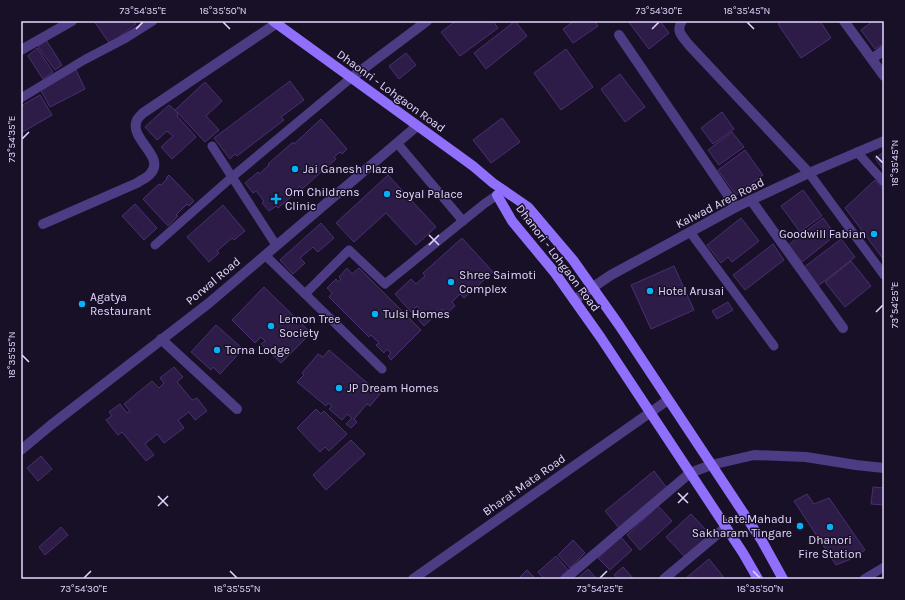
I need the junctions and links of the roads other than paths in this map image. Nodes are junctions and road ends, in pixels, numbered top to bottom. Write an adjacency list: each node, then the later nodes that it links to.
1 (72, 21): 8 (street)
2 (153, 21): 13 (lane)
3 (427, 21): 12 (street)
4 (682, 21): 19 (street)
5 (844, 21): 10 (street)
6 (275, 22): 12 (main road, Dhaonri - Lohgaon Road); 27 (street)
7 (618, 35): 25 (street)
8 (21, 50)
9 (884, 50): 10 (street)
10 (872, 60): 11 (street)
11 (884, 76)
12 (351, 78): 14 (main road, Dhaonri - Lohgaon Road); 20 (lane)
13 (21, 98)
14 (417, 126): 16 (street, Porwal Road); 22 (main road, Dhaonri - Lohgaon Road)
15 (884, 141): 18 (street, Kalwad Area Road)
16 (397, 143): 26 (lane); 30 (street, Porwal Road)
17 (212, 146): 20 (lane)
18 (857, 152): 19 (street, Kalwad Area Road); 21 (lane)
19 (810, 173): 24 (street, Kalwad Area Road); 32 (lane)
20 (232, 177): 29 (lane); 30 (lane)
21 (884, 182)
22 (493, 183): 23 (street, Dhanori - Lohgaon Road); 33 (main road, Dhanori - Lohgaon Road)
23 (497, 195): 26 (lane); 35 (main road, Dhanori - Lohgaon Road)
24 (751, 200): 25 (street, Kalwad Area Road); 36 (street)
25 (736, 207): 28 (street, Kalwad Area Road)
26 (463, 221): 34 (lane)
27 (43, 224)
28 (690, 232): 33 (street, Kalwad Area Road); 38 (lane)
29 (155, 245)
30 (276, 245): 31 (street, Porwal Road)
31 (265, 255): 34 (lane); 37 (street, Porwal Road)
32 (884, 275)
33 (592, 288): 35 (street, Kalwad Area Road); 40 (main road, Dhanori - Lohgaon Road)
34 (305, 294): 39 (lane)
35 (574, 300): 42 (main road, Dhanori - Lohgaon Road)
36 (843, 328)
37 (161, 339): 41 (street); 43 (street, Porwal Road)
38 (774, 346)
39 (382, 369)
40 (668, 400): 42 (street, Bharat Mata Road); 44 (main road, Dhanori - Lohgaon Road)
41 (237, 409)
42 (650, 412): 46 (main road, Dhanori - Lohgaon Road); 49 (street, Bharat Mata Road)
43 (21, 450)
44 (711, 466): 45 (street); 46 (street); 53 (main road, Dhanori - Lohgaon Road)
45 (884, 468)
46 (690, 472): 47 (main road, Dhanori - Lohgaon Road); 50 (street)
47 (726, 527): 51 (street); 52 (main road, Dhanori - Lohgaon Road)
48 (884, 567): 54 (lane)
49 (413, 579)
50 (564, 579)
51 (664, 579)
52 (758, 579)
53 (783, 579)
54 (864, 579)

